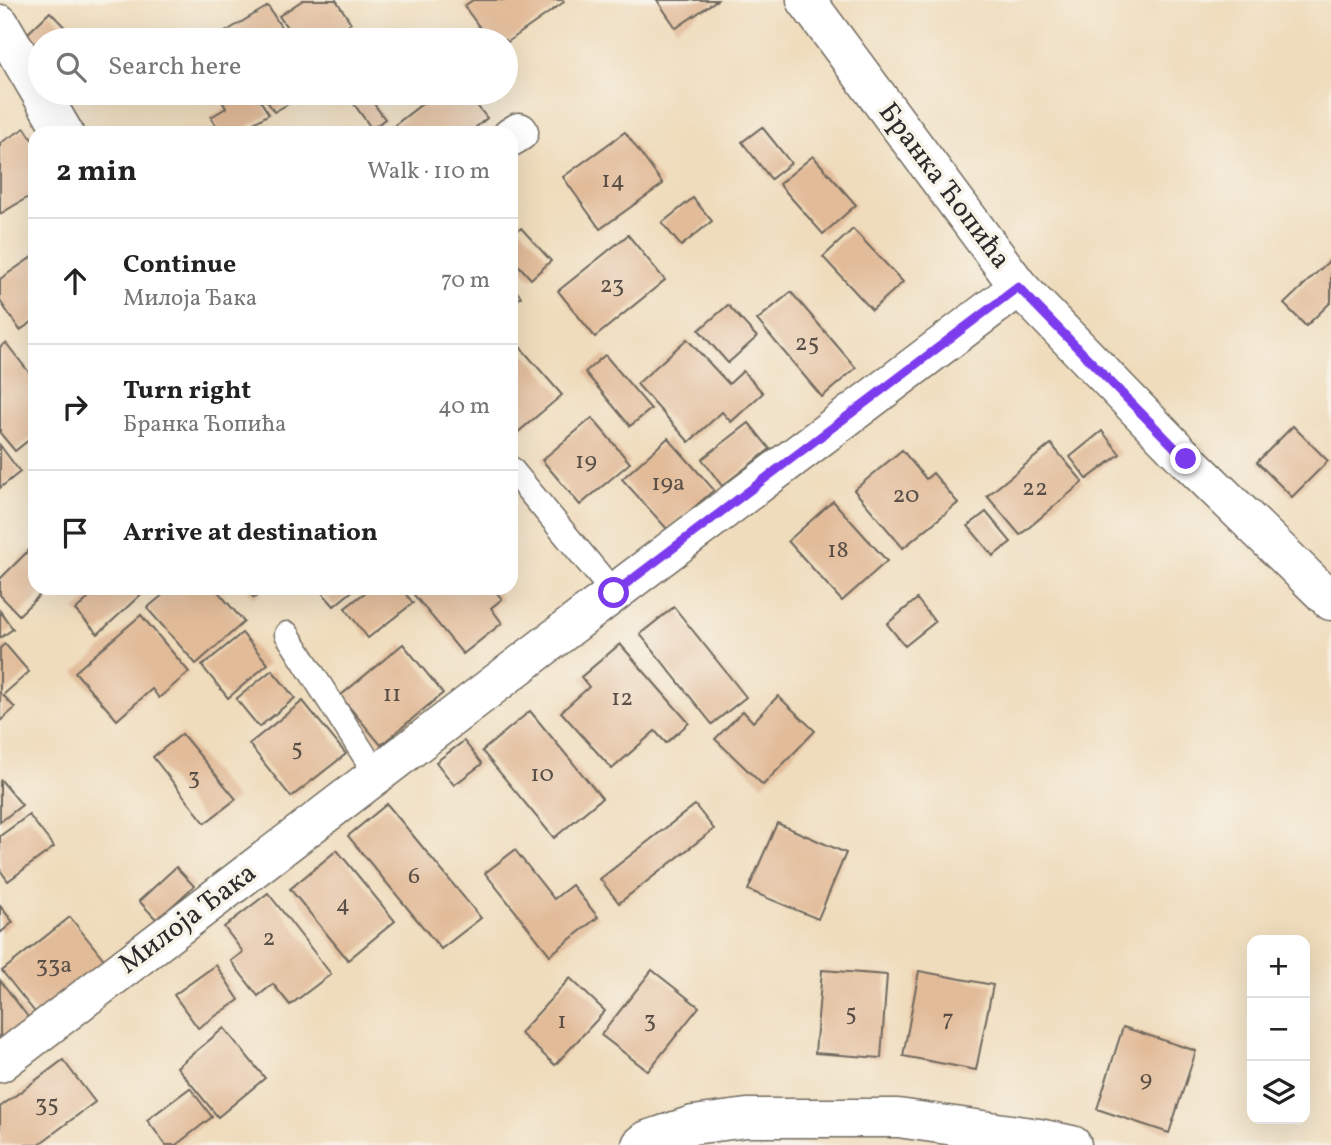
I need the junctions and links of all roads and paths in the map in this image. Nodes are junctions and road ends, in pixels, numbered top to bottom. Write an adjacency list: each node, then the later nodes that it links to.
1 (806, 0): 6 (street, Бранка Ћопића)
2 (0, 24): 3 (street)
3 (28, 72)
4 (48, 105): 5 (street)
5 (60, 126)
6 (1018, 287): 8 (street, Милоја Ђака); 9 (street, Бранка Ћопића)
7 (518, 477): 8 (lane)
8 (614, 593): 11 (street, Милоја Ђака)
9 (1331, 601)
10 (287, 634): 11 (lane)
11 (377, 775): 12 (street, Милоја Ђака)
12 (0, 1063)
13 (644, 1142): 14 (street)
14 (1072, 1145)

